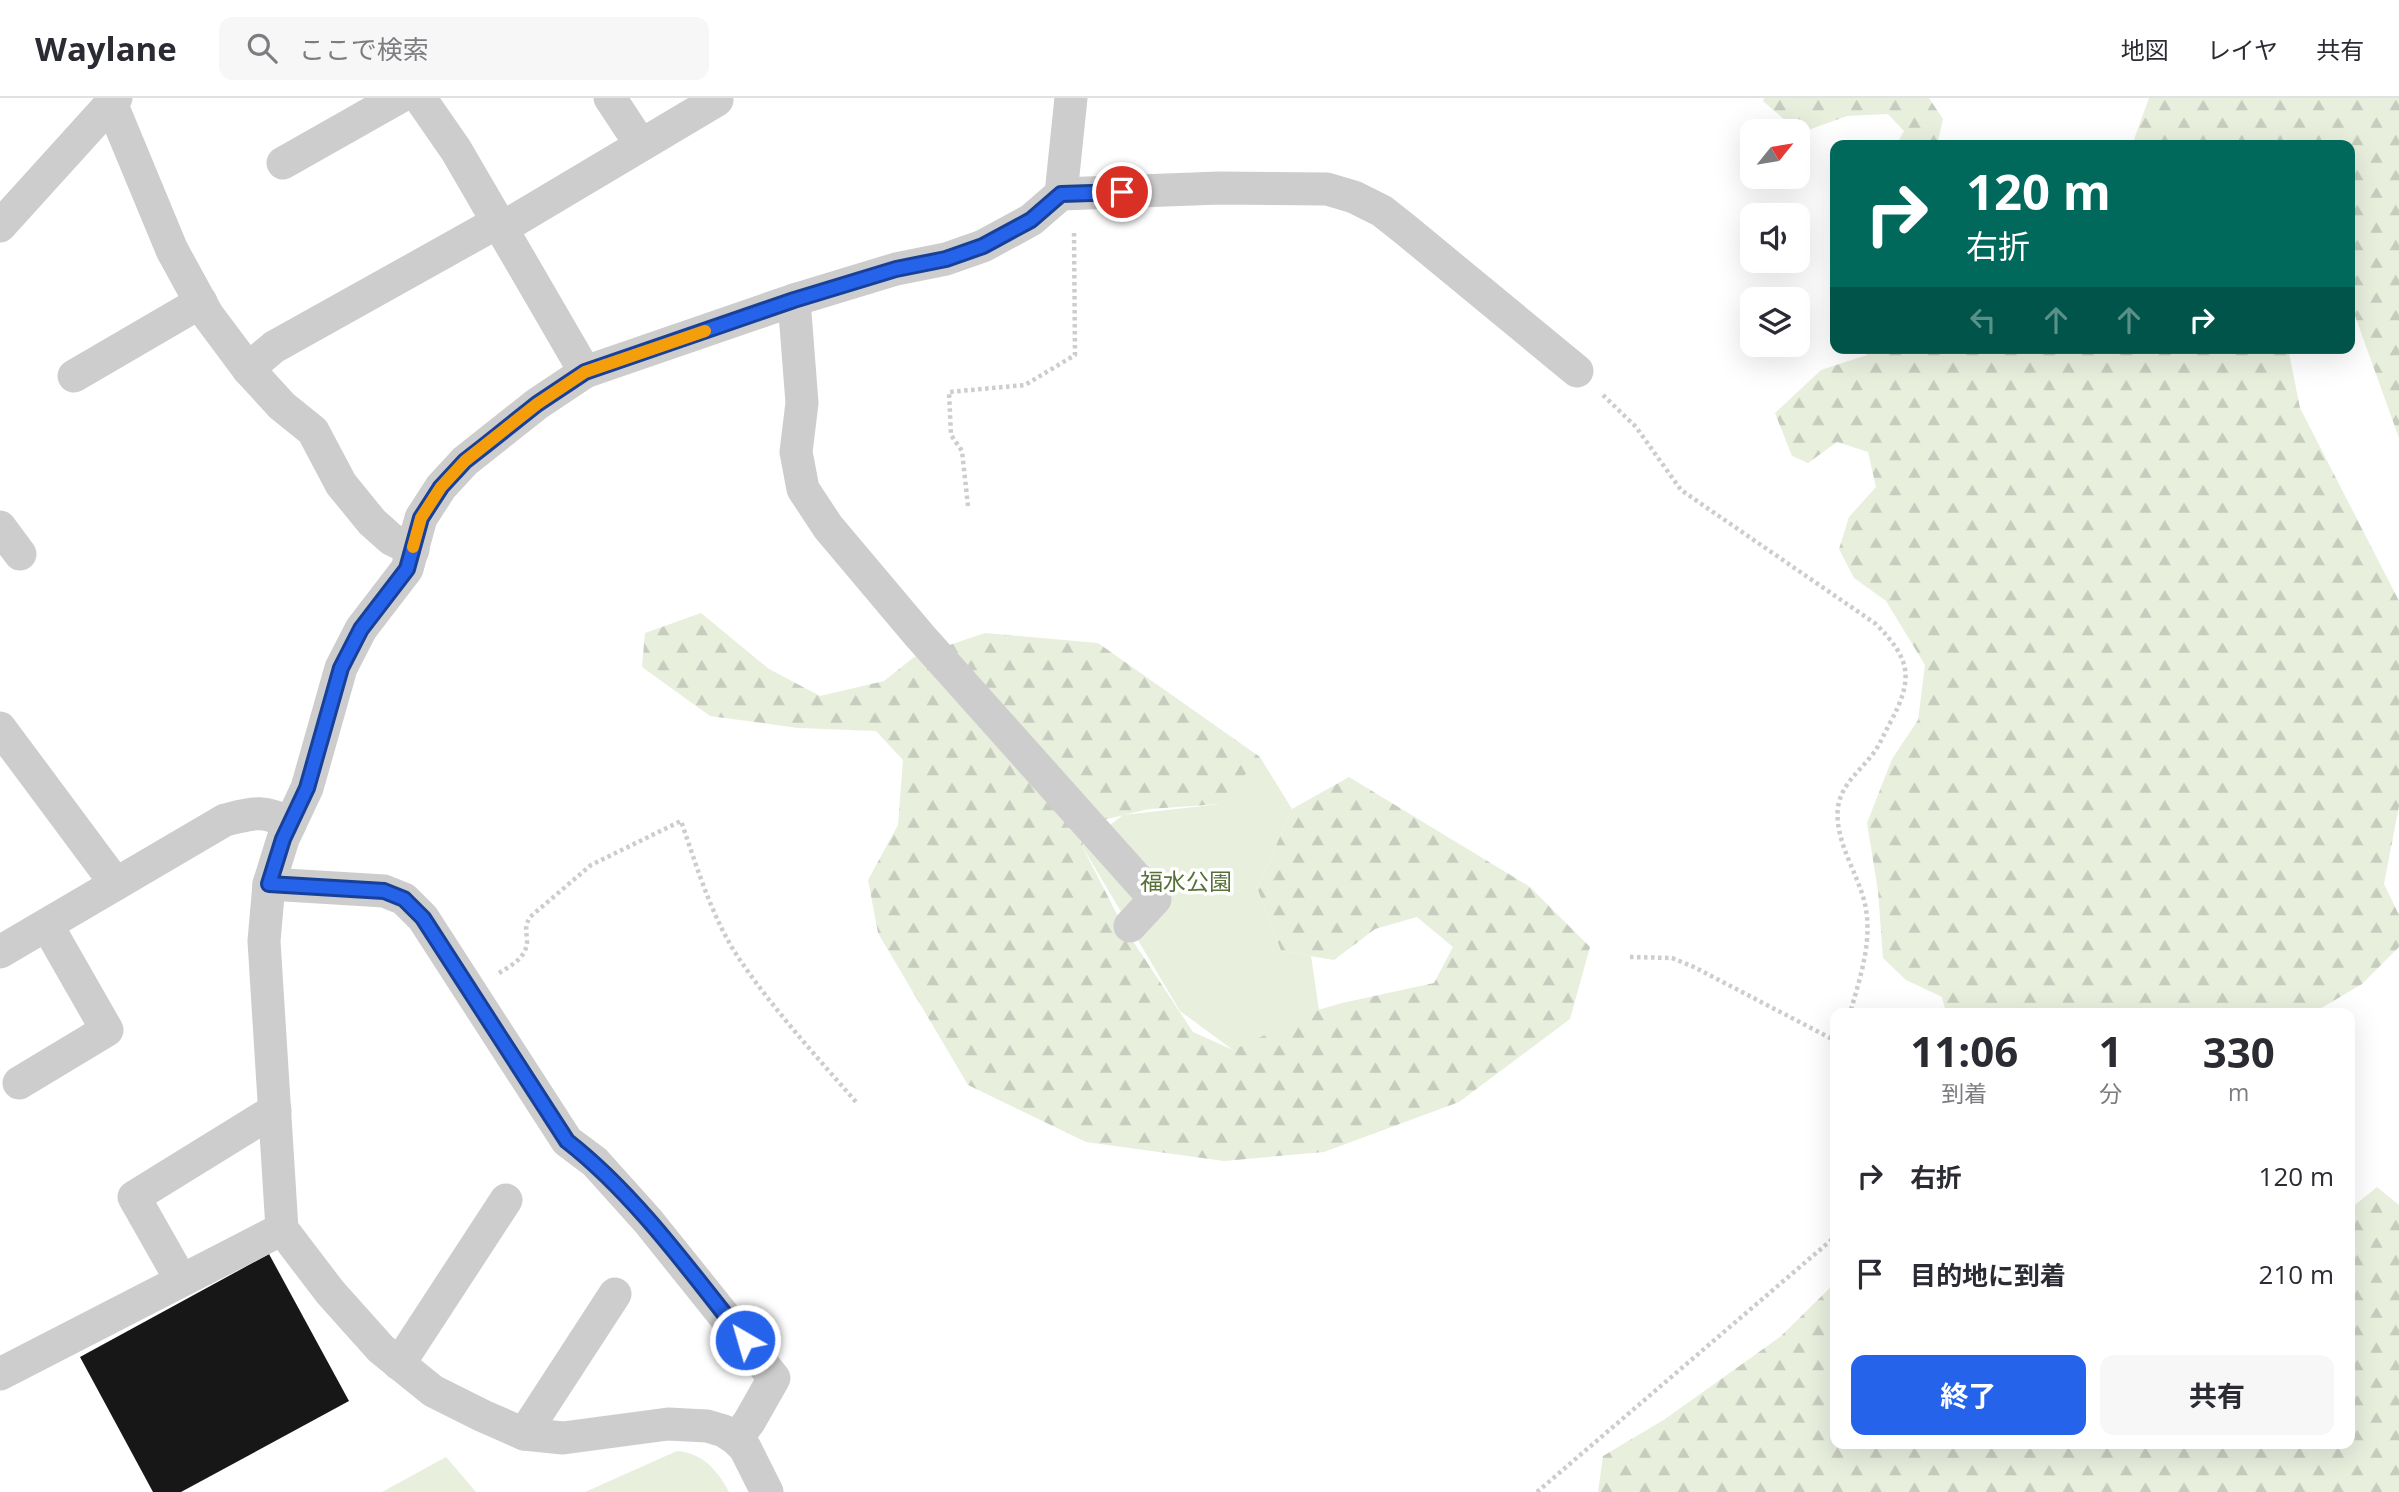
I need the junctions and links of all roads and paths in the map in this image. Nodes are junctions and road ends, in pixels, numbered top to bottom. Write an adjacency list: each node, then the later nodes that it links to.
1 (398, 98): 8 (street)
2 (420, 98): 10 (street)
3 (610, 98): 7 (street)
4 (1071, 98): 9 (street)
5 (113, 100): 11 (street); 13 (street)
6 (717, 100): 7 (street)
7 (641, 145): 10 (street)
8 (283, 163)
9 (1067, 194): 12 (street); 15 (street); 18 (path)
10 (500, 225): 14 (street); 16 (street)
11 (0, 226)
12 (794, 300): 16 (street); 27 (street)
13 (201, 302): 14 (street); 17 (street)
14 (248, 369): 20 (street)
15 (1577, 371): 31 (path)
16 (585, 372): 20 (street)
17 (74, 376)
18 (968, 506)
19 (0, 527): 21 (street)
20 (413, 550): 23 (street)
21 (20, 554)
22 (0, 728): 24 (street)
23 (290, 824): 24 (street); 25 (street)
24 (116, 884): 26 (street)
25 (269, 884): 30 (street); 35 (street)
26 (47, 925): 28 (street); 33 (street)
27 (1130, 926)
28 (0, 952)
29 (1630, 957): 32 (path)
30 (472, 992): 34 (path); 44 (street)
31 (1851, 1008)
32 (1830, 1038)
33 (19, 1083)
34 (856, 1102)
35 (275, 1110): 37 (street); 39 (street)
36 (506, 1200): 41 (street)
37 (282, 1229): 39 (street); 41 (street)
38 (1830, 1241): 46 (path)
39 (181, 1280): 42 (street)
40 (615, 1294): 43 (street)
41 (399, 1364): 43 (street)
42 (1, 1371)
43 (524, 1434): 44 (street)
44 (736, 1439): 45 (street)
45 (767, 1492)
46 (1537, 1492)

